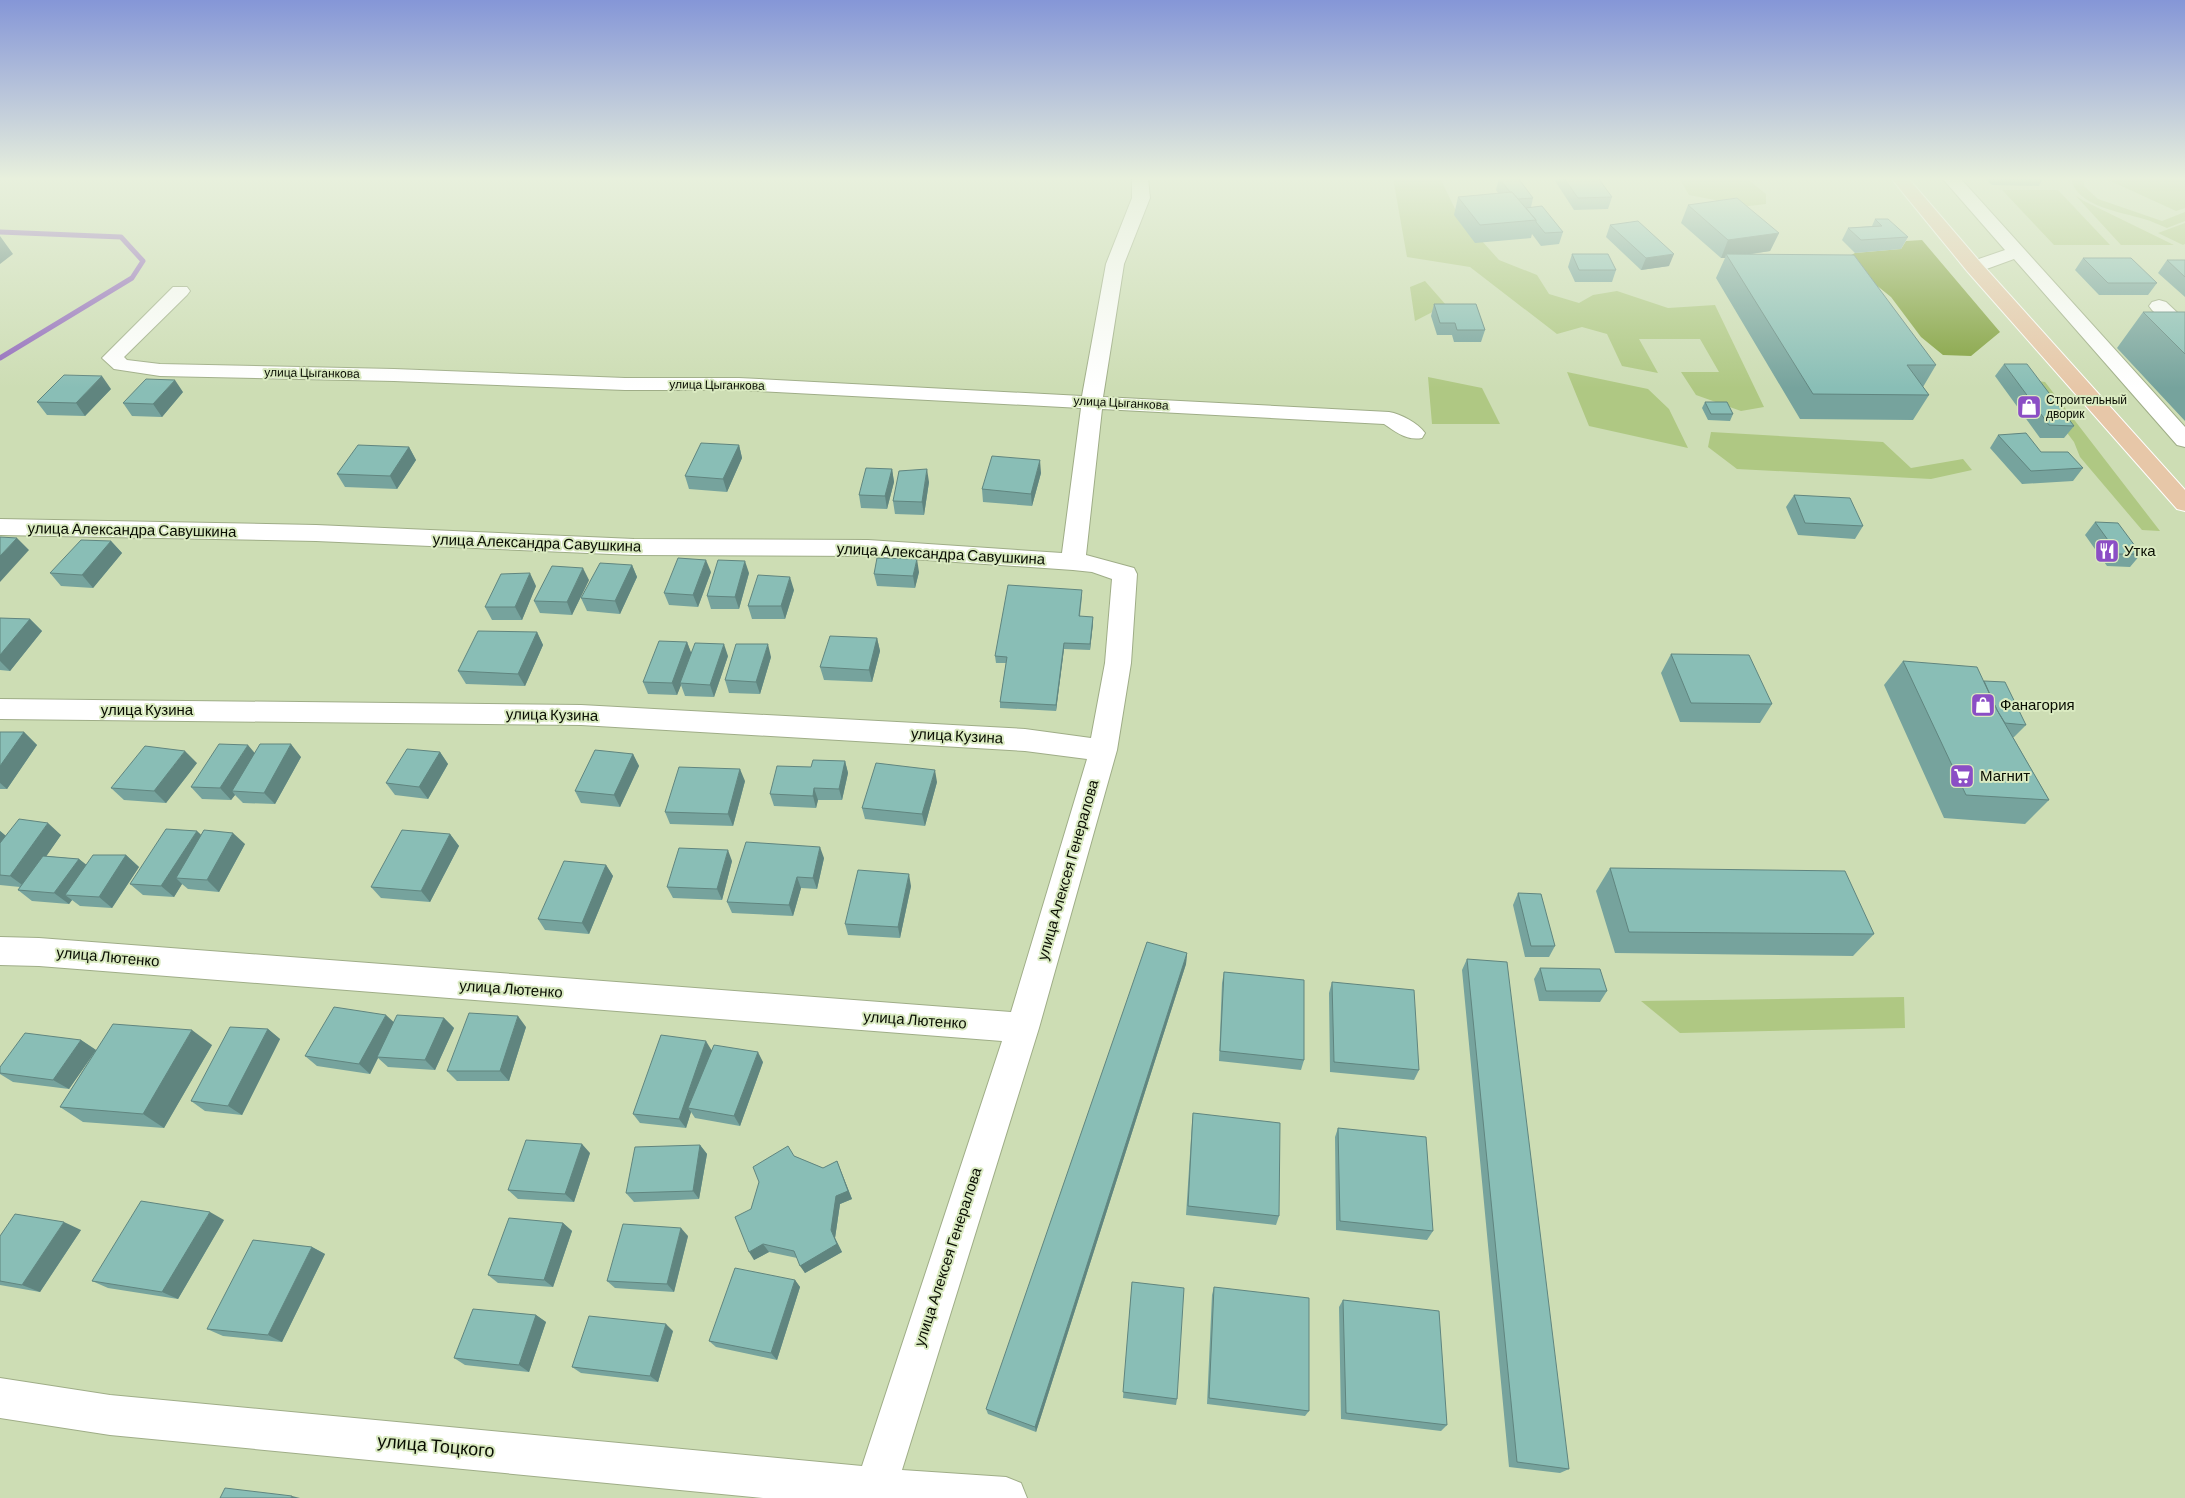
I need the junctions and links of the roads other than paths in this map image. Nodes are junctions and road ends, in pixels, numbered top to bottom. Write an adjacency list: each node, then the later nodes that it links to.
1 (1121, 248): 9 (street)
2 (1959, 248): 5 (main road)
3 (2013, 248): 4 (street)
4 (2017, 252): 5 (street); 11 (street)
5 (1974, 266): 12 (main road)
6 (180, 291): 9 (street, улица Цыганкова)
7 (2158, 306): 8 (street)
8 (2185, 331)
9 (1092, 401): 10 (street, улица Цыганкова); 14 (street)
10 (1414, 433)
11 (2185, 440)
12 (2185, 504)
13 (0, 527): 14 (street, улица Александра Савушкина)
14 (1073, 562): 16 (street, улица Алексея Генералова)
15 (0, 709): 16 (street, улица Кузина)
16 (1103, 750): 18 (street, улица Алексея Генералова)
17 (0, 951): 18 (street, улица Лютенко)
18 (1023, 1028): 20 (street, улица Алексея Генералова)
19 (0, 1398): 20 (street, улица Тоцкого)
20 (872, 1493): 21 (street, улица Тоцкого)
21 (1006, 1498)

